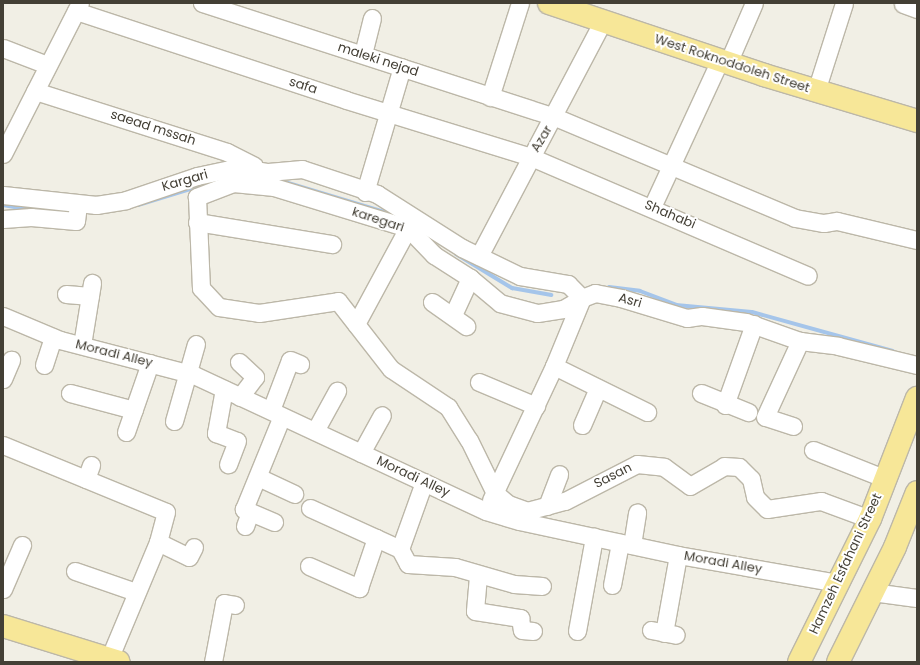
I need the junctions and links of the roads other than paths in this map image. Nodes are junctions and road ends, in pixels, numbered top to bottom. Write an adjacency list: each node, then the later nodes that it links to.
1 (202, 3): 10 (street, maleki nejad)
2 (520, 3): 16 (street)
3 (549, 3): 8 (main road, West Roknoddoleh Street)
4 (754, 3): 11 (street)
5 (844, 3): 15 (street)
6 (78, 7): 12 (street); 17 (street, safa)
7 (372, 18): 10 (street)
8 (603, 21): 11 (main road, West Roknoddoleh Street); 18 (street, Azar)
9 (3, 48): 12 (street)
10 (363, 54): 13 (street, maleki nejad)
11 (724, 62): 15 (main road, West Roknoddoleh Street); 22 (street)
12 (47, 65): 14 (street)
13 (402, 67): 16 (street, maleki nejad); 17 (street)
14 (35, 91): 20 (street); 23 (street, saead mssah)
15 (816, 91): 19 (main road, West Roknoddoleh Street)
16 (490, 97): 18 (street, maleki nejad)
17 (389, 112): 21 (street, safa); 24 (street)
18 (555, 117): 21 (street, Azar); 22 (street, maleki nejad)
19 (917, 121)
20 (3, 154)
21 (531, 157): 27 (street, Shahabi); 33 (street, Azar)
22 (671, 166): 27 (street); 31 (street, maleki nejad)
23 (268, 172): 24 (street, Kargari); 26 (street, Kargari)
24 (365, 192): 33 (street)
25 (3, 195): 26 (street, Kargari)
26 (78, 204): 28 (street)
27 (652, 207): 34 (street, Shahabi)
28 (3, 219)
29 (198, 222): 30 (street, karegari); 32 (street); 41 (street)
30 (408, 228): 35 (street, karegari); 41 (street)
31 (917, 240)
32 (332, 244)
33 (479, 256): 37 (street)
34 (808, 276)
35 (470, 278): 37 (street, karegari); 40 (street)
36 (66, 294): 47 (street)
37 (582, 298): 42 (street, Asri); 54 (street)
38 (432, 302): 40 (street)
39 (3, 316): 44 (street, Moradi Alley)
40 (453, 316): 43 (street)
41 (356, 324): 85 (street)
42 (754, 324): 45 (street, Asri); 65 (street)
43 (466, 326)
44 (53, 337): 47 (street, Moradi Alley); 52 (street)
45 (800, 341): 53 (street, Asri); 74 (street)
46 (196, 344): 55 (street)
47 (82, 345): 50 (street, Moradi Alley)
48 (11, 360): 56 (street)
49 (239, 362): 63 (street)
50 (150, 363): 55 (street, Moradi Alley); 67 (street)
51 (300, 364): 70 (street)
52 (44, 365)
53 (917, 365)
54 (554, 366): 58 (street); 66 (street)
55 (188, 373): 59 (street, Moradi Alley); 72 (street)
56 (3, 379)
57 (479, 382): 66 (street)
58 (598, 388): 68 (street); 73 (street)
59 (224, 389): 63 (street, Moradi Alley); 80 (street)
60 (336, 391): 76 (street)
61 (70, 393): 67 (street)
62 (701, 393): 65 (street)
63 (240, 397): 70 (street, Moradi Alley)
64 (917, 398): 83 (main road, Hamzeh Esfahani Street)
65 (725, 405): 69 (street)
66 (536, 406): 85 (street)
67 (134, 410): 75 (street)
68 (647, 412)
69 (748, 412)
70 (276, 413): 76 (street, Moradi Alley); 82 (street)
71 (382, 415): 79 (street)
72 (174, 421)
73 (582, 425)
74 (793, 426)
75 (126, 432)
76 (316, 432): 79 (street, Moradi Alley)
77 (3, 445): 97 (street)
78 (813, 450): 83 (street)
79 (361, 453): 84 (street, Moradi Alley)
80 (228, 464)
81 (559, 474): 88 (street)
82 (258, 477): 87 (street); 93 (street)
83 (886, 479): 92 (main road, Hamzeh Esfahani Street)
84 (424, 482): 90 (street, Moradi Alley); 101 (street)
85 (495, 492): 88 (street, Sasan); 90 (street)
86 (917, 492): 94 (main road)
87 (294, 494)
88 (547, 506): 92 (street, Sasan)
89 (310, 508): 96 (street)
90 (486, 511): 95 (street, Moradi Alley)
91 (637, 512): 99 (street)
92 (870, 519): 106 (main road, Hamzeh Esfahani Street)
93 (274, 522)
94 (910, 523): 111 (main road)
95 (594, 537): 99 (street, Moradi Alley); 116 (street)
96 (376, 538): 101 (street); 103 (street)
97 (158, 542): 100 (street); 110 (street)
98 (22, 544): 109 (street)
99 (626, 544): 102 (street, Moradi Alley); 108 (street)
100 (194, 547)
101 (400, 549): 105 (street)
102 (678, 555): 106 (street, Moradi Alley); 117 (street)
103 (309, 566)
104 (75, 570): 110 (street)
105 (478, 576): 107 (street); 115 (street)
106 (839, 583): 118 (main road, Hamzeh Esfahani Street)
107 (542, 586)
108 (612, 586)
109 (3, 589)
110 (136, 592): 119 (street)
111 (872, 592): 112 (street); 121 (main road)
112 (917, 598)
113 (235, 605): 120 (street)
114 (3, 626): 119 (main road)
115 (533, 631)
116 (577, 631)
117 (664, 632)
118 (804, 660)
119 (114, 661)
120 (213, 662)
121 (838, 662)

